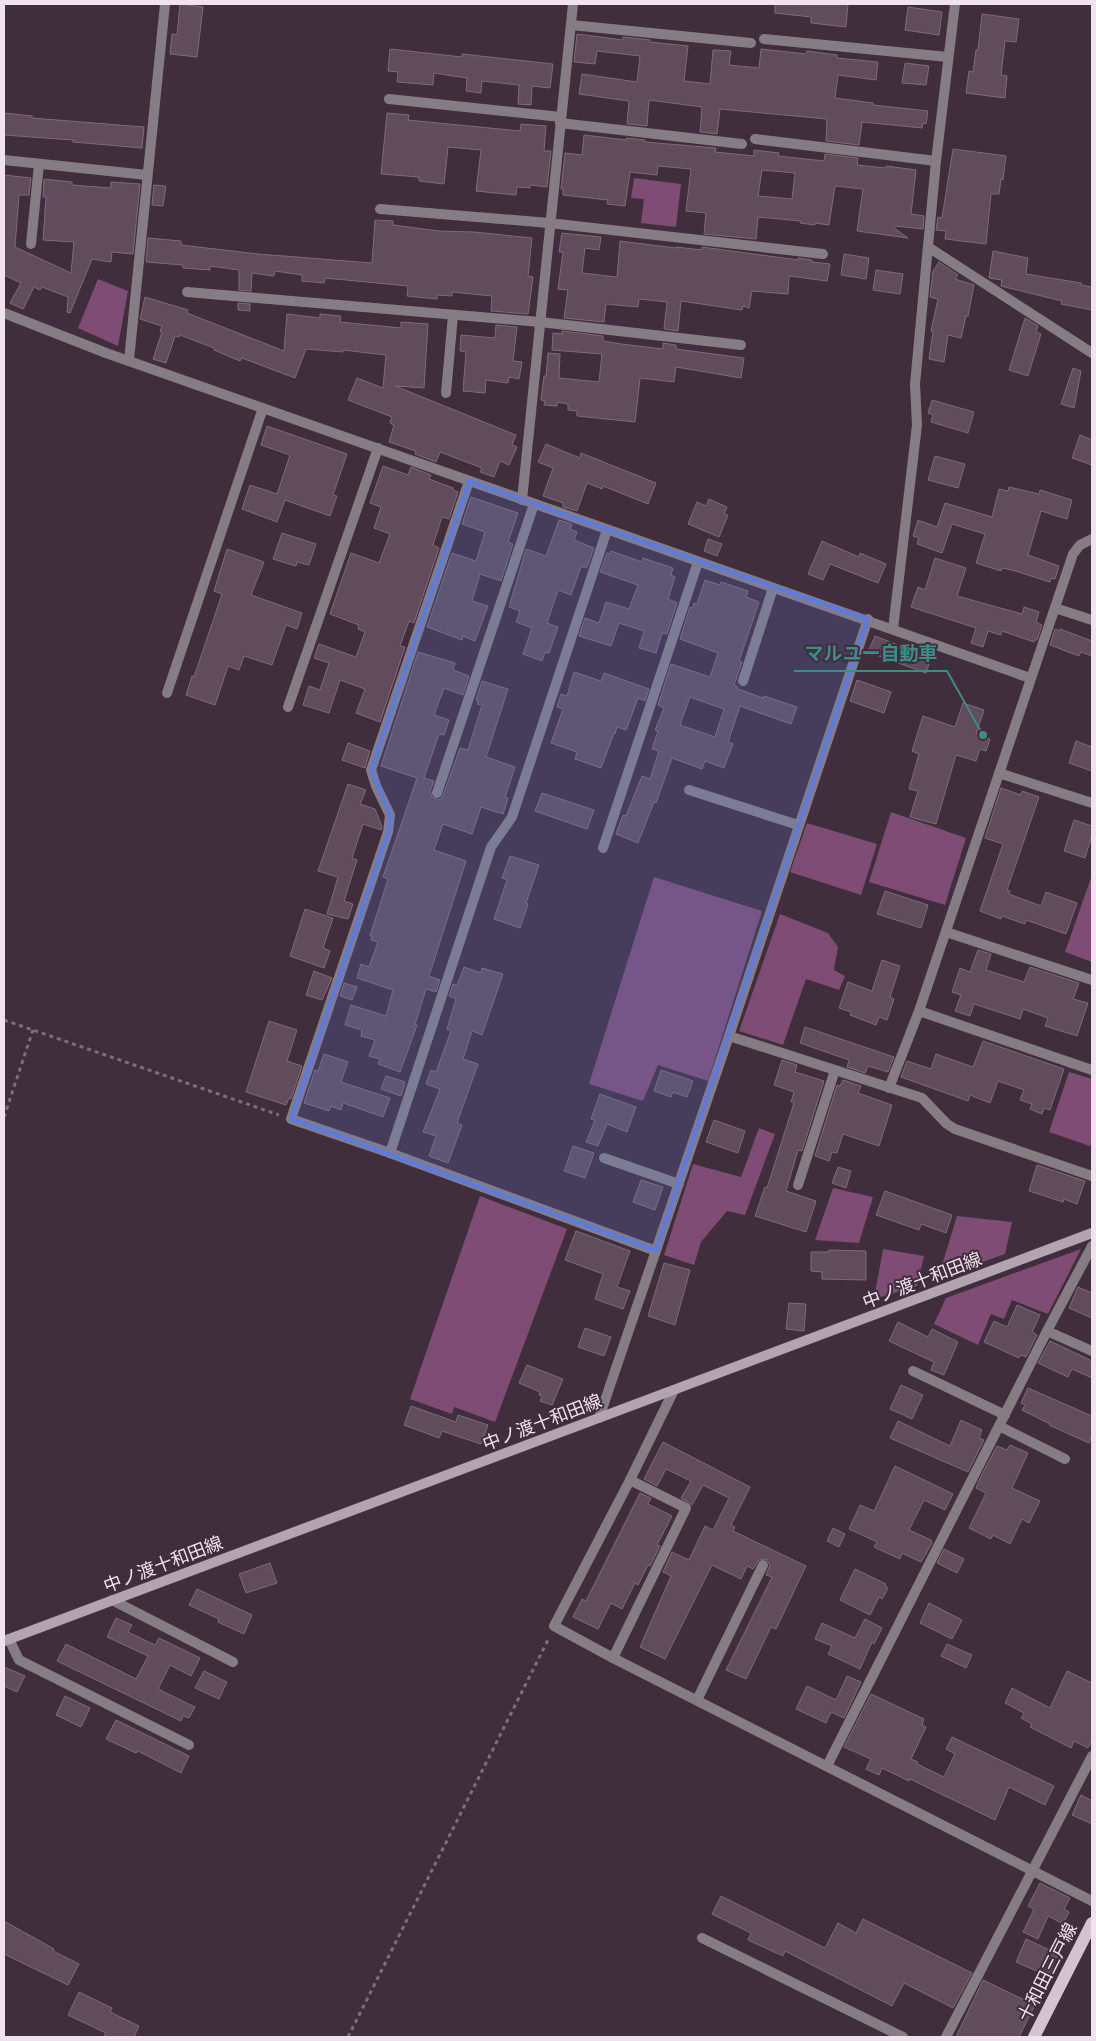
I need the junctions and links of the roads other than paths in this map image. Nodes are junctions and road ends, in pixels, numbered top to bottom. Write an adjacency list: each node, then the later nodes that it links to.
1 (165, 4): 15 (street)
2 (572, 4): 4 (street)
3 (955, 4): 7 (street)
4 (571, 25): 6 (street); 9 (street)
5 (764, 39): 7 (street)
6 (751, 43)
7 (948, 57): 13 (street)
8 (389, 100): 9 (street)
9 (560, 120): 11 (street); 17 (street)
10 (755, 139): 13 (street)
11 (742, 144)
12 (4, 160): 14 (street)
13 (936, 161): 19 (street)
14 (39, 164): 15 (street); 18 (street)
15 (147, 175): 27 (street)
16 (380, 209): 17 (street)
17 (549, 223): 20 (street); 24 (street)
18 (31, 244)
19 (928, 246): 26 (street); 41 (street)
20 (822, 254)
21 (188, 292): 23 (street)
22 (4, 313): 27 (street)
23 (453, 315): 24 (street); 28 (street)
24 (540, 322): 25 (street); 32 (street)
25 (740, 345)
26 (1092, 354)
27 (130, 360): 29 (street)
28 (446, 393)
29 (263, 408): 30 (street); 44 (street)
30 (378, 448): 31 (street); 45 (street)
31 (469, 482): 32 (street); 59 (street)
32 (522, 500): 33 (street)
33 (534, 504): 34 (street); 48 (street)
34 (607, 530): 36 (street); 59 (street)
35 (1092, 539): 38 (street)
36 (698, 562): 37 (street); 51 (street)
37 (773, 588): 39 (street); 43 (street)
38 (1055, 608): 40 (street); 42 (street)
39 (868, 619): 41 (street); 50 (street)
40 (1092, 620)
41 (893, 629): 42 (street)
42 (1030, 678): 46 (street)
43 (743, 681)
44 (167, 693)
45 (288, 707)
46 (999, 773): 49 (street); 52 (street)
47 (689, 790): 50 (street)
48 (437, 793)
49 (1092, 803)
50 (798, 825): 55 (street)
51 (603, 848)
52 (946, 932): 53 (street); 54 (street)
53 (1092, 980)
54 (919, 1011): 57 (street); 58 (street)
55 (729, 1036): 56 (street); 62 (street)
56 (835, 1070): 58 (street); 63 (street)
57 (1092, 1070)
58 (889, 1088): 61 (street)
59 (390, 1154): 66 (street)
60 (604, 1158): 62 (street)
61 (1092, 1176)
62 (679, 1184): 66 (street)
63 (798, 1185)
64 (1092, 1233): 70 (main road, 中ノ渡十和田線)
65 (1092, 1246): 67 (street)
66 (656, 1251): 72 (street)
67 (1047, 1331): 68 (street); 71 (street)
68 (1092, 1352)
69 (913, 1371): 71 (street)
70 (674, 1390): 72 (main road, 中ノ渡十和田線); 75 (street)
71 (1005, 1415): 73 (street)
72 (599, 1418): 77 (main road, 中ノ渡十和田線)
73 (999, 1426): 74 (street); 84 (street)
74 (1065, 1459)
75 (630, 1480): 79 (street); 79 (street)
76 (763, 1565): 81 (street)
77 (112, 1600): 78 (main road, 中ノ渡十和田線); 80 (street)
78 (6, 1640): 82 (street)
79 (613, 1658): 81 (street)
80 (233, 1662)
81 (697, 1700): 84 (street)
82 (190, 1745)
83 (1092, 1756): 85 (street)
84 (827, 1766): 85 (street)
85 (1033, 1871): 86 (street); 90 (street)
86 (1092, 1901)
87 (1092, 1923): 91 (main road, 十和田三戸線)
88 (702, 1938): 89 (street)
89 (903, 2037)
90 (946, 2037)
91 (1034, 2037)

